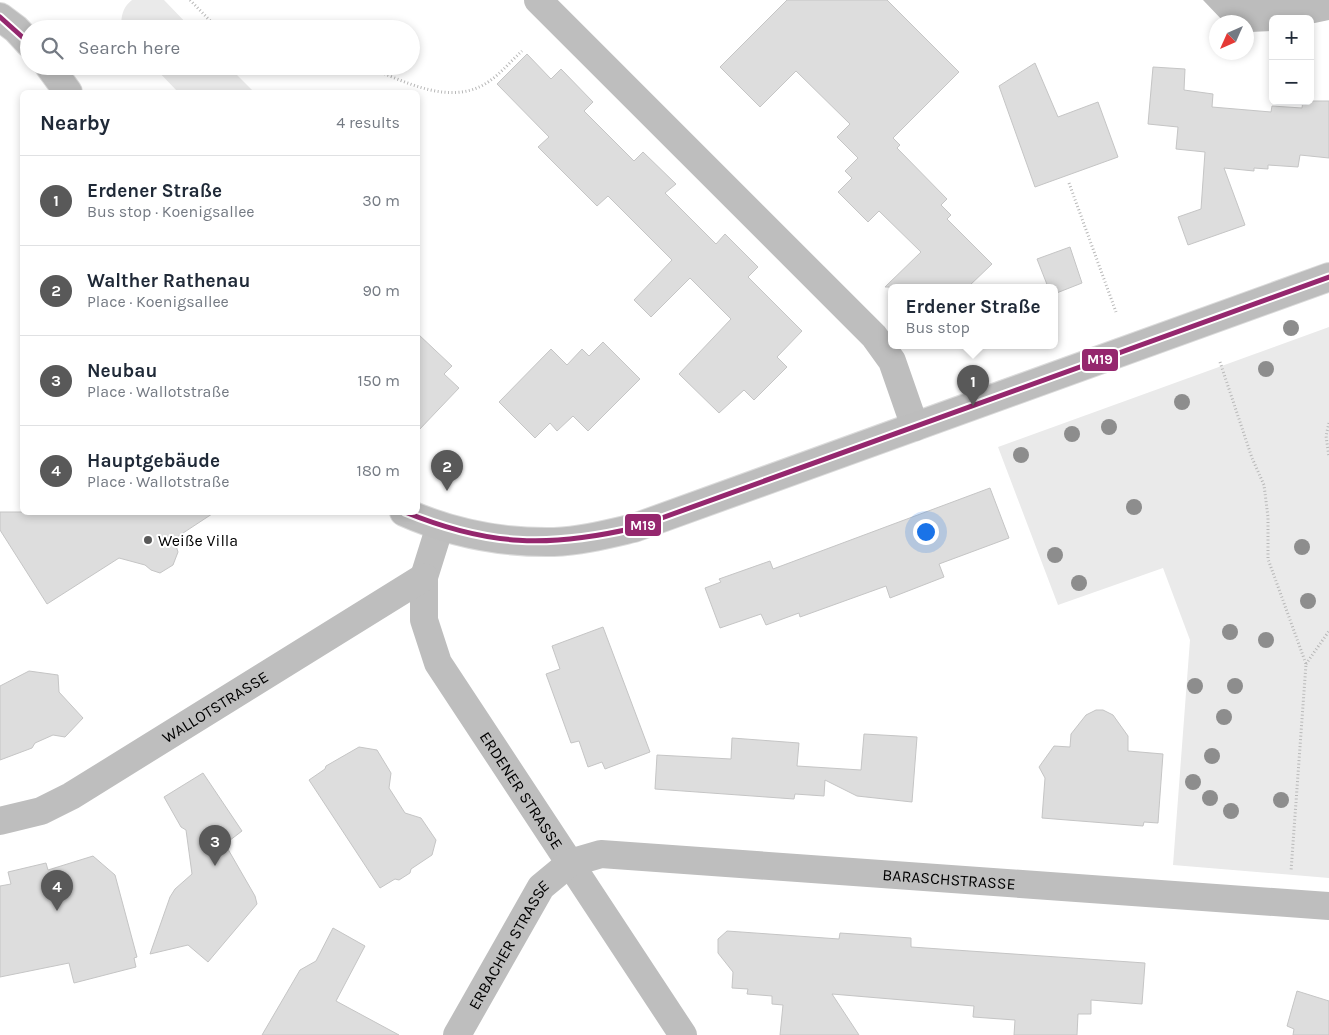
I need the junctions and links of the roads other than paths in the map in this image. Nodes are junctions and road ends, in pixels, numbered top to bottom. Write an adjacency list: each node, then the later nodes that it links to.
1 (538, 0): 7 (street)
2 (0, 17): 3 (main road)
3 (20, 33)
4 (56, 75): 5 (main road)
5 (67, 90)
6 (1329, 277): 7 (main road)
7 (916, 427): 9 (main road)
8 (412, 515): 9 (main road)
9 (440, 526): 10 (street, ERDENER STRASSE)
10 (424, 577): 11 (street, WALLOTSTRASSE); 12 (street, ERDENER STRASSE)
11 (0, 821)
12 (570, 863): 13 (street, BARASCHSTRASSE); 14 (street, ERBACHER STRASSE); 15 (street, ERDENER STRASSE)
13 (1329, 906)
14 (457, 1035)
15 (683, 1035)

